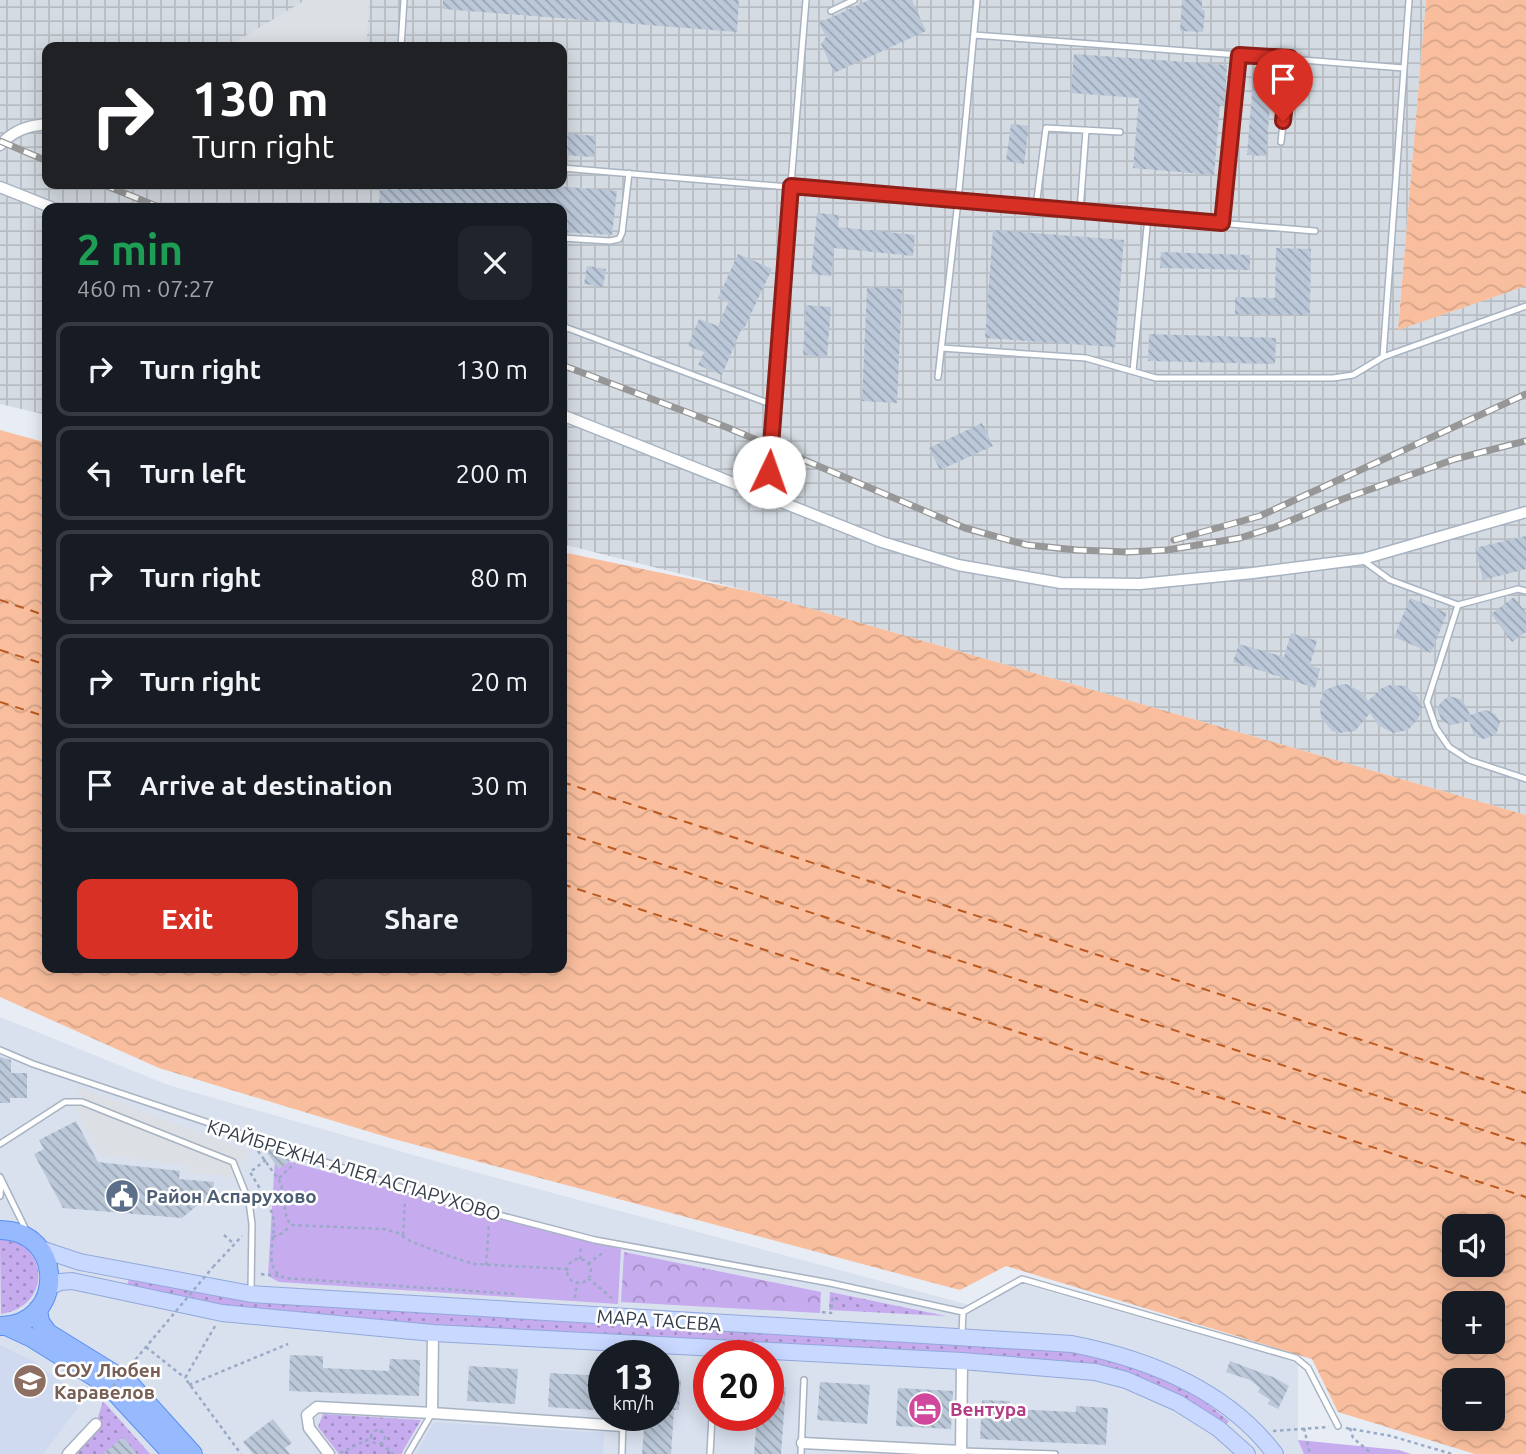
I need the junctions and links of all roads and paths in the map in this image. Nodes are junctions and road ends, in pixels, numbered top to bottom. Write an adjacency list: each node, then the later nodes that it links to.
1 (404, 0): 8 (lane)
2 (806, 0): 19 (lane)
3 (854, 0): 6 (lane)
4 (977, 0): 7 (lane)
5 (1409, 0): 11 (lane)
6 (831, 11)
7 (974, 35): 9 (lane); 21 (lane)
8 (401, 42)
9 (1239, 55): 10 (lane); 26 (lane)
10 (1290, 58): 11 (lane); 15 (lane)
11 (1404, 68): 32 (lane)
12 (42, 124): 16 (street)
13 (1086, 130): 14 (lane); 23 (lane); 24 (lane)
14 (1120, 132)
15 (1281, 142)
16 (0, 145)
17 (567, 168): 18 (lane)
18 (629, 173): 19 (lane); 28 (lane)
19 (791, 186): 21 (lane); 35 (lane)
20 (0, 187): 22 (street)
21 (958, 201): 23 (lane); 31 (lane)
22 (42, 204)
23 (1036, 207): 24 (lane)
24 (1080, 211): 25 (lane)
25 (1148, 217): 26 (lane); 33 (lane)
26 (1222, 223): 27 (lane)
27 (1315, 231)
28 (567, 238)
29 (1526, 306): 32 (lane)
30 (567, 328): 35 (lane)
31 (941, 348): 33 (lane); 34 (lane)
32 (1383, 357): 33 (lane)
33 (1133, 371)
34 (938, 377)
35 (773, 405): 37 (lane)
36 (567, 417): 37 (street)
37 (768, 499): 39 (street)
38 (1526, 512): 39 (street)
39 (1363, 559): 41 (lane)
40 (1526, 591): 41 (lane)
41 (1458, 606): 42 (lane)
42 (1526, 779)
43 (0, 1050): 44 (lane, КРАЙБРЕЖНА АЛЕЯ АСПАРУХОВО)
44 (256, 1140): 46 (lane, КРАЙБРЕЖНА АЛЕЯ АСПАРУХОВО); 47 (path)
45 (0, 1144): 65 (lane)
46 (302, 1156): 49 (path); 50 (lane, КРАЙБРЕЖНА АЛЕЯ АСПАРУХОВО)
47 (265, 1160): 49 (path); 58 (path)
48 (1, 1178): 51 (lane); 59 (lane)
49 (278, 1179): 53 (path)
50 (406, 1190): 52 (lane, КРАЙБРЕЖНА АЛЕЯ АСПАРУХОВО); 57 (path)
51 (0, 1196)
52 (490, 1213): 61 (lane, КРАЙБРЕЖНА АЛЕЯ АСПАРУХОВО); 63 (path)
53 (290, 1225): 57 (path); 58 (path)
54 (0, 1230): 59 (main road)
55 (224, 1235): 60 (path)
56 (242, 1235): 60 (path)
57 (403, 1236): 63 (path)
58 (273, 1237): 66 (path)
59 (36, 1244): 70 (main road); 71 (main road, МАРА ТАСЕВА)
60 (234, 1244): 83 (path, bridge)
61 (616, 1244): 62 (path); 69 (lane, КРАЙБРЕЖНА АЛЕЯ АСПАРУХОВО)
62 (588, 1264): 64 (path); 67 (path)
63 (486, 1265): 64 (path)
64 (567, 1269): 68 (path)
65 (251, 1273): 66 (path); 71 (lane)
66 (279, 1276): 72 (path)
67 (588, 1278): 68 (path); 74 (path)
68 (577, 1282): 73 (path)
69 (834, 1283): 76 (path); 77 (lane, КРАЙБРЕЖНА АЛЕЯ АСПАРУХОВО)
70 (49, 1287): 75 (main road); 78 (main road, МАРА ТАСЕВА)
71 (251, 1294): 81 (main road, МАРА ТАСЕВА)
72 (520, 1294)
73 (575, 1298)
74 (607, 1300)
75 (38, 1309): 79 (main road); 106 (main road)
76 (818, 1312)
77 (963, 1312): 81 (lane); 93 (lane)
78 (222, 1313): 80 (main road, МАРА ТАСЕВА); 87 (path)
79 (3, 1326): 105 (main road)
80 (433, 1333): 84 (main road, МАРА ТАСЕВА); 90 (street)
81 (962, 1338): 98 (main road, МАРА ТАСЕВА)
82 (288, 1344): 89 (path)
83 (146, 1347): 87 (path); 92 (path, bridge)
84 (588, 1347)
85 (784, 1355): 86 (main road, МАРА ТАСЕВА)
86 (961, 1361): 102 (street); 103 (main road, МАРА ТАСЕВА)
87 (185, 1378): 89 (path)
88 (804, 1380): 101 (lane)
89 (189, 1385): 107 (path)
90 (432, 1413): 91 (street); 108 (street); 111 (lane)
91 (588, 1420)
92 (96, 1424): 104 (street)
93 (1338, 1426): 94 (path); 95 (path)
94 (1350, 1428): 117 (path); 118 (path)
95 (1304, 1429): 98 (path); 116 (path)
96 (623, 1431): 112 (lane)
97 (711, 1431): 113 (lane)
98 (1257, 1434): 103 (street); 115 (main road, МАРА ТАСЕВА)
99 (371, 1438): 100 (path); 100 (path); 109 (path)
100 (381, 1443): 110 (path)
101 (802, 1448): 102 (street)
102 (961, 1453): 114 (lane)
103 (1243, 1453)
104 (68, 1454)
105 (172, 1454)
106 (193, 1454)
107 (242, 1454)
108 (329, 1454)
109 (337, 1454)
110 (393, 1454)
111 (408, 1454)
112 (622, 1454)
113 (710, 1454)
114 (1055, 1454)
115 (1275, 1454)
116 (1310, 1454)
117 (1372, 1454)
118 (1452, 1454)

